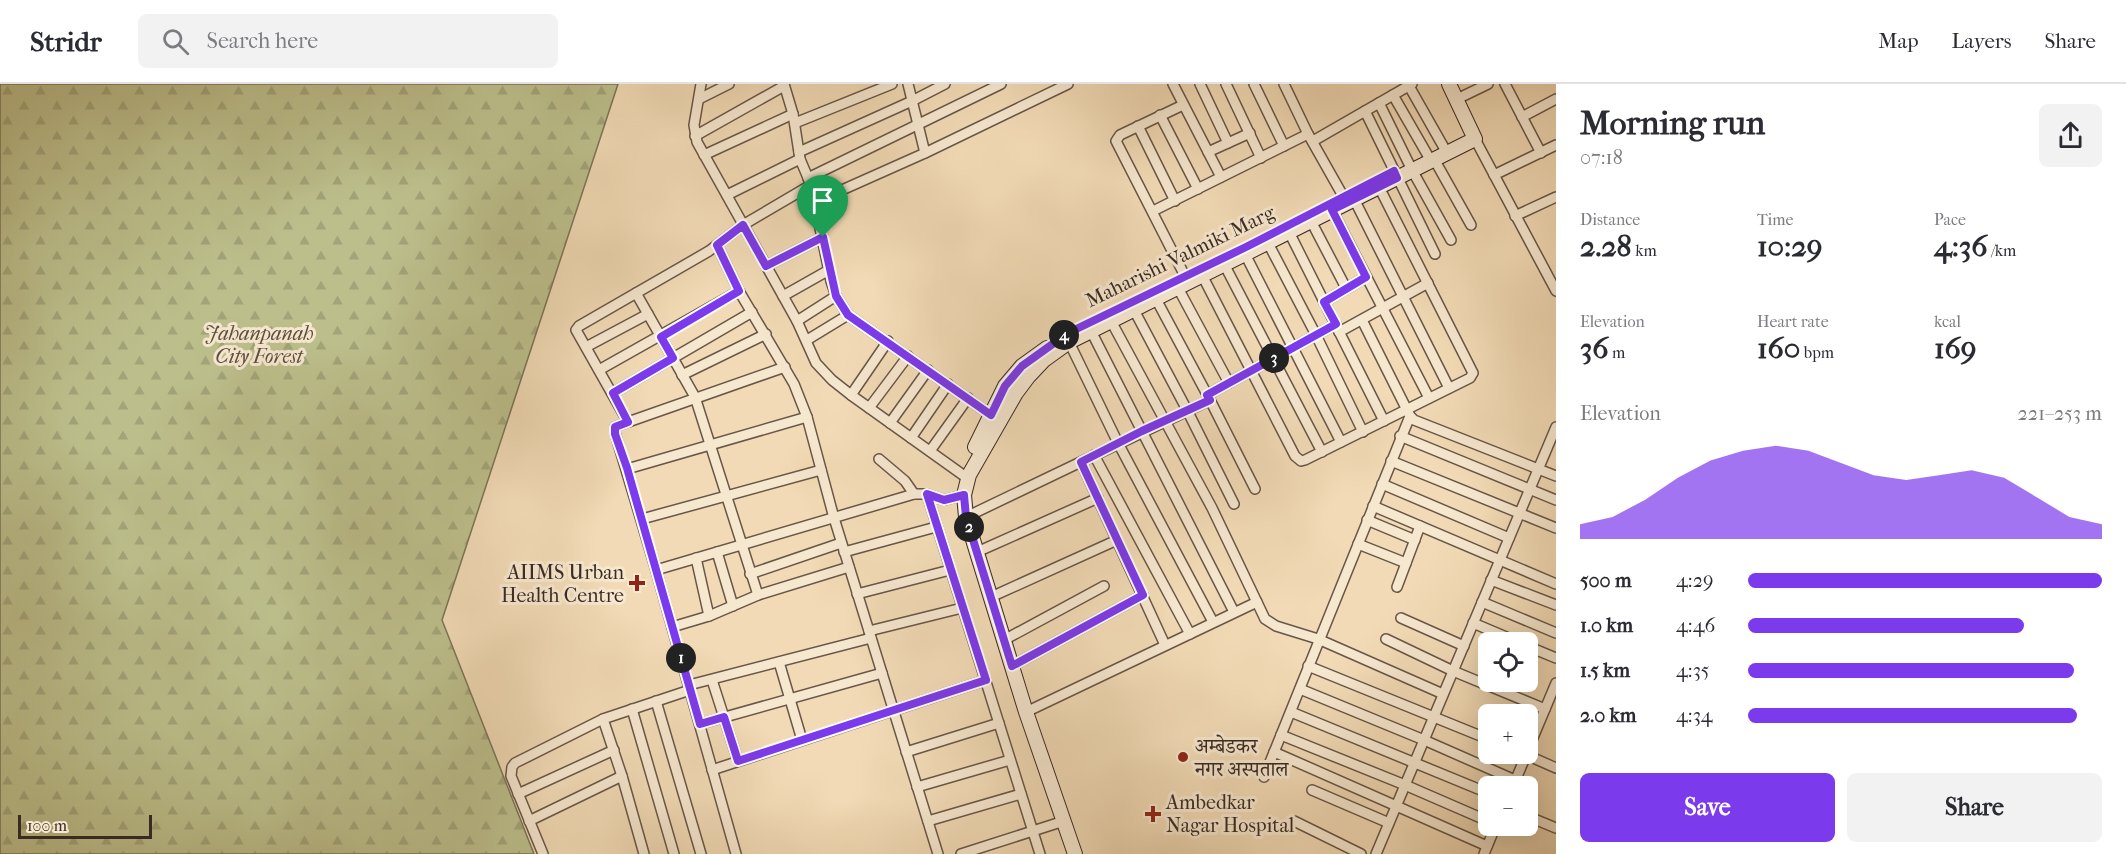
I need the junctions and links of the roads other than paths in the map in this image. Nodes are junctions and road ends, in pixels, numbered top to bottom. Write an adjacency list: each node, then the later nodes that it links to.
1 (701, 84): 19 (street)
2 (729, 84): 19 (street)
3 (892, 84): 28 (street)
4 (908, 84): 22 (street)
5 (945, 84): 22 (street)
6 (1001, 84): 29 (street)
7 (1068, 84): 39 (street)
8 (1173, 84): 24 (street)
9 (1200, 84): 35 (street)
10 (1226, 84): 31 (street)
11 (1254, 84): 37 (street)
12 (1284, 84): 34 (street)
13 (1449, 84): 20 (street)
14 (1488, 84): 20 (street)
15 (1505, 84): 27 (street)
16 (784, 85): 28 (street); 33 (street)
17 (1411, 85): 18 (street); 42 (street)
18 (1393, 95): 23 (street); 42 (street)
19 (699, 99): 33 (street)
20 (1457, 99): 32 (street)
21 (1556, 99): 27 (street)
22 (912, 101): 29 (street); 43 (street)
23 (1379, 103): 25 (street); 45 (street)
24 (1183, 105): 26 (street); 38 (street)
25 (1365, 111): 34 (street); 46 (street)
26 (1160, 115): 30 (street); 51 (street)
27 (1522, 117): 40 (street)
28 (794, 118): 41 (street); 43 (street)
29 (918, 123): 39 (street); 49 (street)
30 (1138, 126): 55 (street); 58 (street)
31 (1250, 133): 35 (street); 44 (street)
32 (1474, 135): 42 (street, Maharishi Valmiki Marg); 47 (street)
33 (695, 136): 41 (street)
34 (1311, 138): 37 (street); 54 (street)
35 (1228, 143): 38 (street)
36 (1556, 145): 40 (street)
37 (1284, 146): 44 (street)
38 (1208, 152): 48 (street)
39 (925, 153): 56 (street)
40 (1541, 153): 47 (street)
41 (704, 155): 52 (street)
42 (1436, 155): 45 (street, Maharishi Valmiki Marg); 62 (street)
43 (800, 156): 49 (street); 52 (street)
44 (1261, 158): 48 (street)
45 (1411, 167): 46 (street, Maharishi Valmiki Marg); 65 (street)
46 (1396, 175): 50 (street, Maharishi Valmiki Marg); 54 (street, Maharishi Valmiki Marg); 69 (street)
47 (1494, 175): 59 (street)
48 (1221, 177): 51 (street)
49 (810, 181): 56 (street); 61 (street)
50 (1379, 187): 54 (street, Maharishi Valmiki Marg); 76 (street)
51 (1198, 189): 55 (street)
52 (727, 195): 61 (street)
53 (1556, 197): 59 (street)
54 (1348, 200): 57 (street, Maharishi Valmiki Marg); 75 (street, Maharishi Valmiki Marg); 83 (street)
55 (1175, 201): 58 (street)
56 (815, 202): 64 (street)
57 (1332, 210): 60 (street, Maharishi Valmiki Marg); 74 (street)
58 (1153, 212): 75 (street)
59 (1515, 216): 79 (street)
60 (1311, 221): 63 (street, Maharishi Valmiki Marg); 77 (street)
61 (743, 225): 67 (street); 71 (street)
62 (1471, 225)
63 (1289, 232): 66 (street, Maharishi Valmiki Marg); 85 (street)
64 (823, 237): 71 (street); 72 (street)
65 (1451, 240)
66 (1268, 243): 68 (street, Maharishi Valmiki Marg); 97 (street)
67 (717, 245): 78 (street); 80 (street)
68 (1245, 254): 70 (street, Maharishi Valmiki Marg); 103 (street)
69 (1435, 254)
70 (1224, 264): 73 (street, Maharishi Valmiki Marg); 106 (street)
71 (766, 266): 81 (street)
72 (829, 270): 81 (street); 82 (street)
73 (1202, 275): 75 (street, Maharishi Valmiki Marg); 110 (street)
74 (1366, 277): 77 (street); 86 (street)
75 (1184, 282): 84 (street, Maharishi Valmiki Marg); 112 (street); 124 (street, Maharishi Valmiki Marg)
76 (1428, 284): 83 (street); 114 (street)
77 (1346, 288): 85 (street)
78 (739, 291): 88 (street); 98 (street)
79 (1556, 291)
80 (636, 293): 89 (street); 102 (street)
81 (783, 296): 92 (street)
82 (836, 296): 90 (street); 92 (street)
83 (1403, 297): 86 (street); 114 (street)
84 (1156, 299): 87 (street, Maharishi Valmiki Marg); 118 (street)
85 (1324, 302): 94 (street)
86 (1383, 308): 91 (street); 120 (street)
87 (1134, 310): 93 (street, Maharishi Valmiki Marg); 122 (street)
88 (752, 312): 96 (street); 105 (street)
89 (648, 314): 98 (street); 102 (street)
90 (848, 315): 99 (street); 100 (street)
91 (1362, 320): 94 (street); 123 (street)
92 (797, 321): 99 (street)
93 (1111, 321): 95 (street, Maharishi Valmiki Marg); 126 (street)
94 (1338, 328): 97 (street); 127 (street)
95 (1091, 331): 101 (street, Maharishi Valmiki Marg); 131 (street)
96 (766, 334): 107 (street); 111 (street)
97 (1316, 335): 103 (street); 132 (street)
98 (661, 337): 105 (street); 108 (street)
99 (807, 340): 116 (street)
100 (888, 341): 104 (street); 116 (street)
101 (1069, 342): 136 (street); 156 (street, Maharishi Valmiki Marg)
102 (586, 347): 108 (street)
103 (1294, 348): 106 (street); 135 (street)
104 (908, 356): 109 (street); 121 (street)
105 (673, 358): 111 (street); 115 (street)
106 (1274, 359): 110 (street); 140 (street)
107 (785, 367): 117 (street); 125 (street)
108 (599, 370): 115 (street)
109 (928, 370): 113 (street); 129 (street)
110 (1252, 371): 112 (street); 140 (street)
111 (682, 375): 117 (street)
112 (1229, 383): 118 (street)
113 (948, 384): 119 (street); 134 (street)
114 (1449, 388): 120 (street)
115 (613, 393): 128 (street)
116 (851, 395): 121 (street)
117 (695, 397): 128 (street); 137 (street)
118 (1208, 397): 122 (street); 151 (street)
119 (968, 398): 124 (street); 139 (street)
120 (1429, 398): 123 (street)
121 (869, 408): 129 (street)
122 (1188, 410): 126 (street); 159 (street)
123 (1408, 412): 127 (street); 133 (street); 146 (street)
124 (991, 415): 148 (street, Maharishi Valmiki Marg)
125 (807, 417): 137 (street); 147 (street)
126 (1165, 420): 131 (street); 192 (street)
127 (1384, 421): 132 (street)
128 (628, 422): 145 (street)
129 (890, 423): 134 (street)
130 (1556, 427): 138 (street)
131 (1142, 431): 136 (street); 197 (street)
132 (1363, 432): 135 (street)
133 (1401, 436): 143 (street); 152 (street)
134 (911, 438): 139 (street)
135 (1341, 442): 140 (street)
136 (1118, 443): 141 (street); 200 (street)
137 (710, 445): 145 (street); 155 (street)
138 (1552, 447): 146 (street)
139 (930, 451): 148 (street)
140 (1322, 452)
141 (1094, 455): 144 (street); 205 (street)
142 (879, 459): 153 (street)
143 (1390, 461): 150 (street); 161 (street)
144 (1081, 462): 157 (street); 162 (street)
145 (627, 468): 164 (street)
146 (1538, 469): 149 (street); 152 (street)
147 (821, 470): 155 (street); 163 (street)
148 (963, 475): 156 (street, Maharishi Valmiki Marg)
149 (1556, 476)
150 (1382, 484): 160 (street); 169 (street)
151 (1256, 489)
152 (1530, 489): 158 (street); 161 (street)
153 (914, 494): 154 (street); 163 (street)
154 (927, 494): 156 (street); 167 (street)
155 (726, 496): 164 (street); 173 (street)
156 (961, 496): 162 (street, Maharishi Valmiki Marg); 266 (street, Maharishi Valmiki Marg)
157 (1098, 498): 170 (street); 176 (street)
158 (1556, 500)
159 (1234, 504)
160 (1373, 506): 165 (street); 166 (street)
161 (1520, 513): 168 (street); 169 (street)
162 (966, 517): 176 (street, Maharishi Valmiki Marg)
163 (834, 518): 173 (street); 174 (street)
164 (642, 519): 181 (street)
165 (1367, 520): 171 (street); 172 (street)
166 (1420, 526): 171 (street); 178 (street)
167 (936, 527): 174 (street); 182 (street)
168 (1556, 528)
169 (1509, 538): 178 (street)
170 (1118, 540): 189 (street); 191 (street)
171 (1415, 540): 179 (street)
172 (1358, 544): 179 (street); 207 (street)
173 (741, 545): 175 (street); 183 (street)
174 (843, 548): 180 (street); 183 (street)
175 (717, 552): 177 (street); 195 (street)
176 (977, 552): 191 (street, Maharishi Valmiki Marg)
177 (696, 558): 181 (street); 198 (street)
178 (1500, 561): 184 (street); 185 (street)
179 (1406, 563): 187 (street)
180 (849, 567): 188 (street); 190 (street)
181 (656, 570): 202 (street)
182 (950, 570): 188 (street); 196 (street)
183 (750, 574): 190 (street)
184 (1491, 580): 193 (street); 194 (street)
185 (1556, 585)
186 (1104, 586): 209 (street)
187 (1397, 587)
188 (857, 594): 206 (street)
189 (1143, 595): 210 (street); 215 (street)
190 (758, 596): 195 (street)
191 (991, 597): 209 (street, Maharishi Valmiki Marg)
192 (1257, 602): 197 (street); 207 (street)
193 (1482, 602): 201 (street); 204 (street)
194 (1556, 605)
195 (733, 606): 198 (street)
196 (962, 608): 206 (street); 220 (street)
197 (1234, 612): 200 (street)
198 (709, 616): 202 (street)
199 (1401, 618): 211 (street)
200 (1213, 622): 205 (street)
201 (1473, 623): 203 (street); 211 (street)
202 (672, 627): 222 (street)
203 (1494, 632)
204 (1556, 633)
205 (1190, 634): 210 (street)
206 (870, 635): 214 (street); 218 (street)
207 (1318, 639): 216 (street); 224 (street)
208 (1386, 639): 217 (street)
209 (1004, 640): 215 (street, Maharishi Valmiki Marg)
210 (1165, 645): 230 (street)
211 (1464, 645): 217 (street)
212 (1538, 651): 213 (street)
213 (1556, 658)
214 (779, 662): 219 (street); 225 (street)
215 (1012, 666): 230 (street, Maharishi Valmiki Marg)
216 (1308, 666): 223 (street); 232 (street)
217 (1453, 671): 224 (street); 227 (street)
218 (882, 673): 225 (street); 229 (street)
219 (712, 680): 222 (street); 233 (street)
220 (986, 680): 229 (street); 235 (street)
221 (1556, 683): 227 (street)
222 (690, 688): 226 (street); 236 (street)
223 (1300, 689): 231 (street); 241 (street)
224 (1443, 694): 232 (street)
225 (790, 698): 233 (street); 240 (street)
226 (656, 701): 228 (street); 275 (street)
227 (1545, 709): 237 (street)
228 (632, 710): 234 (street); 274 (street)
229 (894, 710): 240 (street); 243 (street)
230 (1026, 712): 266 (street, Maharishi Valmiki Marg)
231 (1291, 712): 238 (street); 248 (street)
232 (1434, 716): 239 (street); 241 (street)
233 (724, 717): 236 (street); 247 (street)
234 (603, 719): 242 (street); 258 (street)
235 (999, 723): 243 (street); 246 (street)
236 (700, 724): 250 (street)
237 (1538, 724)
238 (1281, 735): 244 (street); 254 (street)
239 (1478, 735)
240 (802, 740): 247 (street)
241 (1424, 740): 248 (street); 252 (street)
242 (614, 750): 251 (street); 258 (street)
243 (906, 752): 255 (street)
244 (1274, 752): 253 (street); 260 (street)
245 (1538, 759): 249 (street)
246 (1010, 760): 255 (street); 259 (street)
247 (738, 761): 250 (street)
248 (1414, 763): 254 (street); 256 (street)
249 (1556, 768)
250 (712, 770): 276 (street)
251 (622, 776): 262 (street); 273 (street)
252 (1499, 776)
253 (1264, 777)
254 (1405, 785): 260 (street); 261 (street)
255 (917, 787): 263 (street)
256 (1478, 789)
257 (1312, 790): 267 (street)
258 (518, 794): 262 (street)
259 (1021, 794): 263 (street); 269 (street)
260 (1396, 807): 267 (street); 271 (street)
261 (1478, 817)
262 (529, 821): 272 (street)
263 (928, 821): 277 (street)
264 (1294, 821): 282 (street)
265 (1538, 821): 268 (street)
266 (1060, 822): 269 (street); 280 (street, Maharishi Valmiki Marg); 281 (street, Maharishi Valmiki Marg)
267 (1389, 823): 283 (street)
268 (1556, 828)
269 (1033, 831): 278 (street); 279 (street)
270 (1492, 836): 271 (street)
271 (1487, 851)
272 (543, 854)
273 (644, 854)
274 (674, 854)
275 (701, 854)
276 (736, 854)
277 (938, 854)
278 (961, 854)
279 (1040, 854)
280 (1068, 854)
281 (1075, 854)
282 (1361, 854)
283 (1376, 854)

